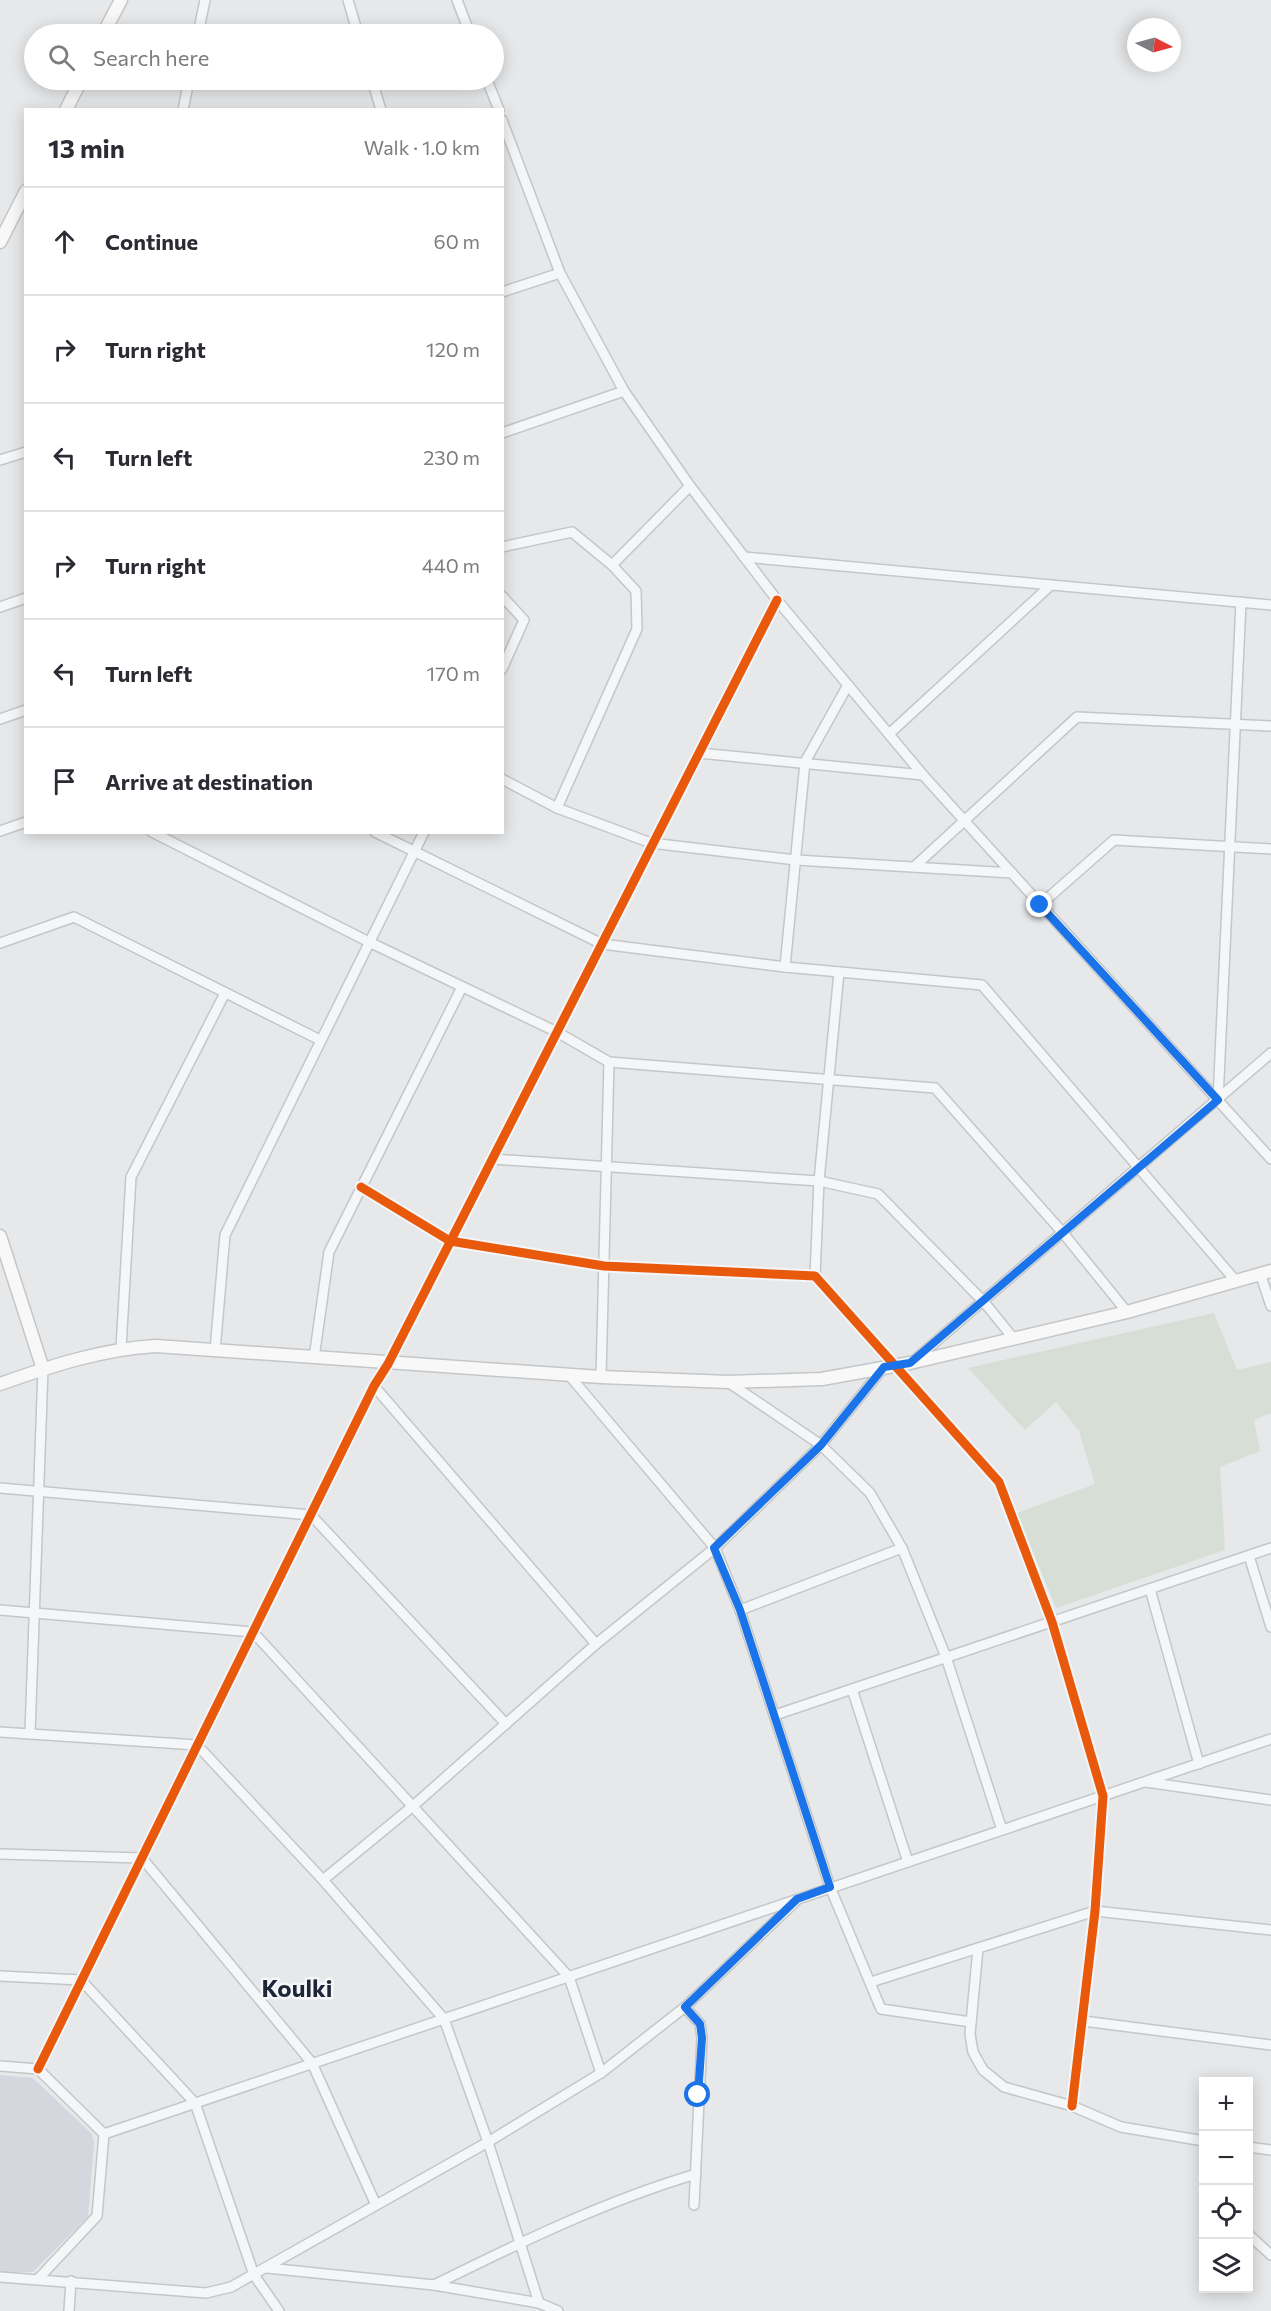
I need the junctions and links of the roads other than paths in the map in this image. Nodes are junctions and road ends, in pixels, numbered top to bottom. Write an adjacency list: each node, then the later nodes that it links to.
1 (121, 0): 5 (main road)
2 (205, 0): 6 (street)
3 (348, 0): 7 (street)
4 (457, 0): 8 (street)
5 (109, 24)
6 (200, 24)
7 (355, 24)
8 (466, 24)
9 (76, 90): 13 (main road)
10 (187, 90): 14 (street)
11 (375, 90): 15 (street)
12 (491, 90): 16 (street)
13 (67, 108)
14 (183, 108)
15 (380, 108)
16 (498, 108)
17 (504, 125): 20 (street)
18 (24, 195): 19 (main road)
19 (0, 242)
20 (560, 273): 21 (street); 22 (street)
21 (504, 291)
22 (624, 391): 23 (street); 26 (street)
23 (504, 432)
24 (24, 453): 25 (street)
25 (0, 460)
26 (690, 486): 28 (street); 29 (street)
27 (504, 547): 29 (street)
28 (744, 557): 30 (street); 33 (street)
29 (612, 565): 48 (street)
30 (1051, 585): 34 (street); 43 (street)
31 (504, 598): 37 (street)
32 (24, 599): 36 (street)
33 (777, 600): 38 (street); 44 (street)
34 (1241, 602): 35 (street); 41 (street)
35 (1271, 605)
36 (0, 607)
37 (504, 665)
38 (848, 686): 43 (street); 45 (street)
39 (24, 712): 40 (street)
40 (0, 719)
41 (1235, 724): 42 (street); 49 (street); 56 (street)
42 (1271, 726)
43 (889, 734): 46 (street)
44 (699, 753): 45 (street); 55 (street)
45 (805, 762): 46 (street); 59 (street)
46 (923, 775): 49 (street)
47 (504, 780): 48 (street)
48 (557, 808): 55 (street)
49 (964, 821): 60 (street); 61 (street)
50 (24, 823): 51 (street)
51 (0, 831)
52 (379, 834): 58 (street)
53 (423, 834): 58 (street)
54 (175, 837): 63 (street)
55 (651, 843): 59 (street); 65 (street)
56 (1229, 846): 57 (street); 62 (street); 75 (street)
57 (1271, 849)
58 (413, 853): 63 (street); 65 (street)
59 (796, 860): 60 (street); 66 (street)
60 (914, 867): 61 (street)
61 (1012, 873): 62 (street)
62 (1040, 905): 75 (street)
63 (369, 942): 68 (street); 71 (street)
64 (0, 943): 69 (street)
65 (602, 944): 66 (street); 70 (street)
66 (785, 968): 67 (street)
67 (839, 972): 74 (street); 78 (street)
68 (462, 987): 70 (street); 81 (street)
69 (225, 993): 71 (street); 94 (street)
70 (557, 1032): 73 (street); 76 (street)
71 (320, 1040): 95 (street)
72 (1271, 1053): 75 (street)
73 (609, 1062): 74 (street); 79 (street)
74 (827, 1080): 80 (street); 82 (street)
75 (1218, 1100): 77 (street); 78 (street)
76 (492, 1159): 79 (street); 84 (street)
77 (1271, 1159)
78 (1140, 1166): 82 (street); 89 (street)
79 (605, 1168): 80 (street); 85 (street)
80 (819, 1181): 88 (street); 90 (street)
81 (361, 1187): 84 (street); 96 (street)
82 (1063, 1233): 90 (street); 92 (street)
83 (0, 1236): 86 (main road)
84 (450, 1241): 85 (street); 98 (street)
85 (604, 1266): 88 (street); 103 (street)
86 (5, 1267): 101 (main road)
87 (1265, 1272): 89 (main road); 91 (street)
88 (816, 1276): 99 (street)
89 (1235, 1280): 92 (main road)
90 (984, 1302): 93 (street); 97 (street)
91 (1271, 1306)
92 (1127, 1312): 93 (main road)
93 (1014, 1340): 97 (main road)
94 (121, 1348): 95 (main road); 101 (main road)
95 (215, 1351): 96 (main road)
96 (314, 1358): 98 (main road)
97 (910, 1363): 99 (main road)
98 (388, 1364): 102 (main road); 106 (street)
99 (897, 1366): 100 (main road); 119 (street)
100 (884, 1367): 104 (main road); 107 (street)
101 (43, 1369): 105 (main road); 109 (street)
102 (568, 1374): 103 (main road); 111 (street)
103 (601, 1377): 104 (main road)
104 (728, 1382): 107 (street)
105 (0, 1384)
106 (374, 1386): 110 (street); 122 (street)
107 (821, 1445): 111 (street); 112 (street)
108 (0, 1488): 109 (street)
109 (40, 1491): 110 (street); 118 (street)
110 (310, 1515): 121 (street); 126 (street)
111 (714, 1548): 117 (street); 122 (street)
112 (902, 1548): 117 (street); 123 (street)
113 (1271, 1548): 114 (street)
114 (1249, 1556): 115 (street); 120 (street)
115 (1150, 1589): 119 (street); 131 (street)
116 (0, 1610): 118 (street)
117 (740, 1610): 125 (street)
118 (34, 1612): 121 (street); 128 (street)
119 (1052, 1622): 123 (street); 133 (street)
120 (1271, 1627)
121 (253, 1632): 130 (street); 135 (street)
122 (596, 1644): 126 (street)
123 (946, 1657): 124 (street); 136 (street)
124 (852, 1689): 125 (street); 139 (street)
125 (775, 1714): 141 (street)
126 (506, 1724): 135 (street)
127 (0, 1732): 128 (street)
128 (30, 1733): 130 (street)
129 (1271, 1739): 131 (street)
130 (197, 1745): 138 (street); 140 (street)
131 (1199, 1764): 132 (street)
132 (1144, 1782): 133 (street); 134 (street)
133 (1103, 1796): 136 (street); 143 (street)
134 (1271, 1800)
135 (413, 1806): 140 (street); 147 (street)
136 (1002, 1830): 139 (street)
137 (0, 1854): 138 (street)
138 (142, 1858): 148 (street); 155 (street)
139 (908, 1862): 141 (street)
140 (323, 1880): 151 (street)
141 (830, 1887): 142 (street); 149 (street)
142 (797, 1899): 147 (street); 150 (street)
143 (1095, 1911): 144 (street); 145 (street); 152 (street)
144 (1271, 1929)
145 (978, 1948): 149 (street); 153 (street)
146 (0, 1976): 148 (street)
147 (569, 1977): 151 (street); 158 (street)
148 (81, 1980): 157 (street); 159 (street)
149 (871, 1982): 153 (street)
150 (685, 2007): 158 (street); 166 (street)
151 (444, 2019): 155 (street); 163 (street)
152 (1083, 2021): 154 (street); 160 (street)
153 (971, 2022): 160 (street)
154 (1271, 2045)
155 (312, 2063): 159 (street); 167 (street)
156 (0, 2066): 157 (street)
157 (38, 2069): 161 (street)
158 (601, 2073): 163 (street)
159 (195, 2103): 161 (street); 173 (street)
160 (1072, 2106): 162 (street)
161 (104, 2134): 175 (street)
162 (1199, 2140)
163 (488, 2142): 167 (street); 170 (street)
164 (1253, 2148): 165 (street)
165 (1271, 2150)
166 (696, 2174): 168 (street); 170 (street)
167 (376, 2205): 172 (street)
168 (694, 2205)
169 (1253, 2239): 171 (street)
170 (521, 2242): 177 (street); 178 (street)
171 (1271, 2255)
172 (267, 2268): 173 (street); 177 (street)
173 (254, 2275): 176 (street); 179 (street)
174 (0, 2277): 175 (street)
175 (38, 2279): 176 (street)
176 (71, 2281): 180 (street)
177 (434, 2285): 178 (street)
178 (539, 2303): 181 (street)
179 (275, 2308)
180 (69, 2311)
181 (558, 2311)

